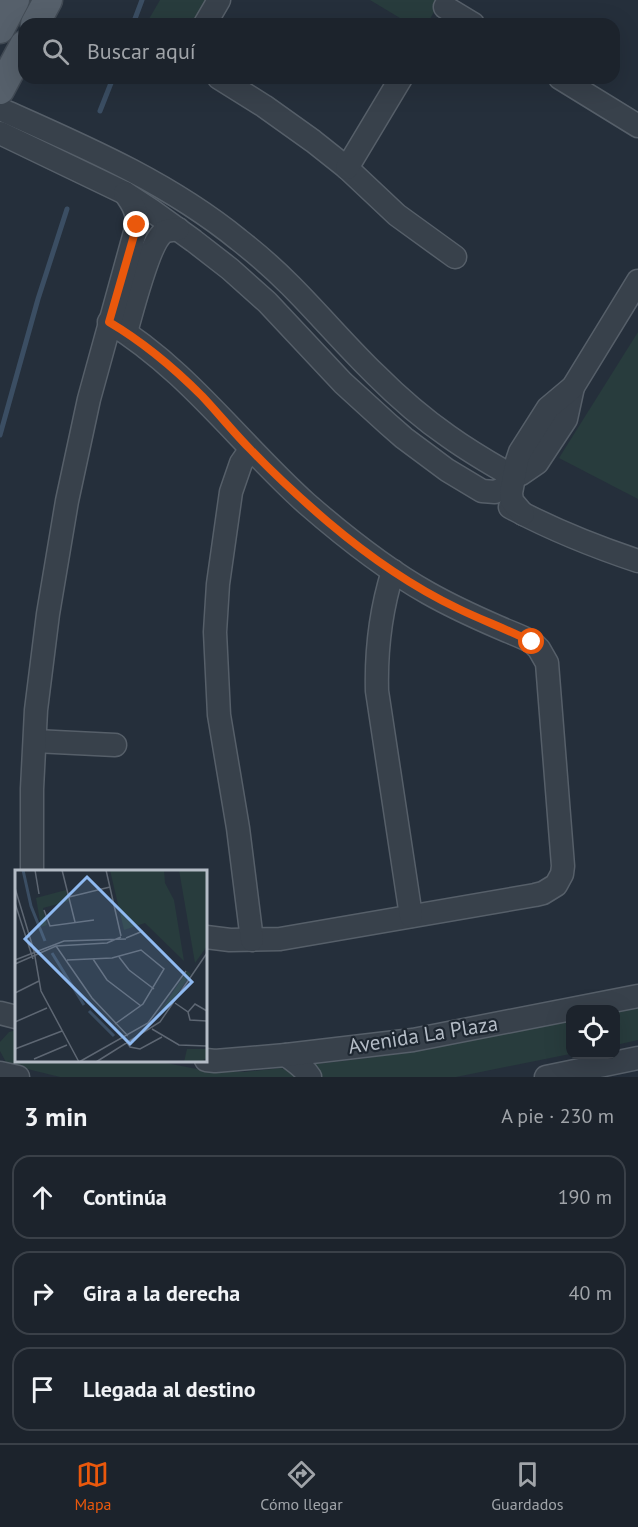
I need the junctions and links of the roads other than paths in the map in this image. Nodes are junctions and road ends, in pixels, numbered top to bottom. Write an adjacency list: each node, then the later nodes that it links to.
1 (15, 0): 8 (main road)
2 (48, 0): 5 (main road)
3 (219, 0): 6 (street)
4 (442, 10): 7 (street)
5 (38, 18)
6 (208, 18)
7 (460, 18)
8 (0, 29)
9 (18, 56): 13 (main road)
10 (228, 84): 17 (street)
11 (397, 84): 17 (street)
12 (570, 84): 15 (street)
13 (0, 90)
14 (0, 109): 24 (street)
15 (638, 126)
16 (0, 133): 18 (street)
17 (347, 168): 20 (street)
18 (125, 193): 19 (street); 22 (street)
19 (178, 230): 22 (street); 25 (street)
20 (455, 257)
21 (638, 281): 24 (street)
22 (117, 327): 23 (street); 29 (street)
23 (250, 450): 28 (street); 34 (street)
24 (514, 477): 25 (street); 26 (street)
25 (482, 491): 26 (street)
26 (523, 514): 27 (street)
27 (638, 561)
28 (393, 571): 32 (street); 32 (street)
29 (35, 741): 30 (street); 31 (street)
30 (115, 745)
31 (32, 870)
32 (411, 916): 34 (street)
33 (207, 938): 34 (street)
34 (252, 939)
35 (638, 996): 36 (street, Avenida La Plaza)
36 (286, 1055): 38 (street, Avenida La Plaza); 41 (street)
37 (638, 1058): 42 (street)
38 (207, 1060)
39 (0, 1073): 40 (street)
40 (18, 1077)
41 (310, 1077)
42 (546, 1077)

